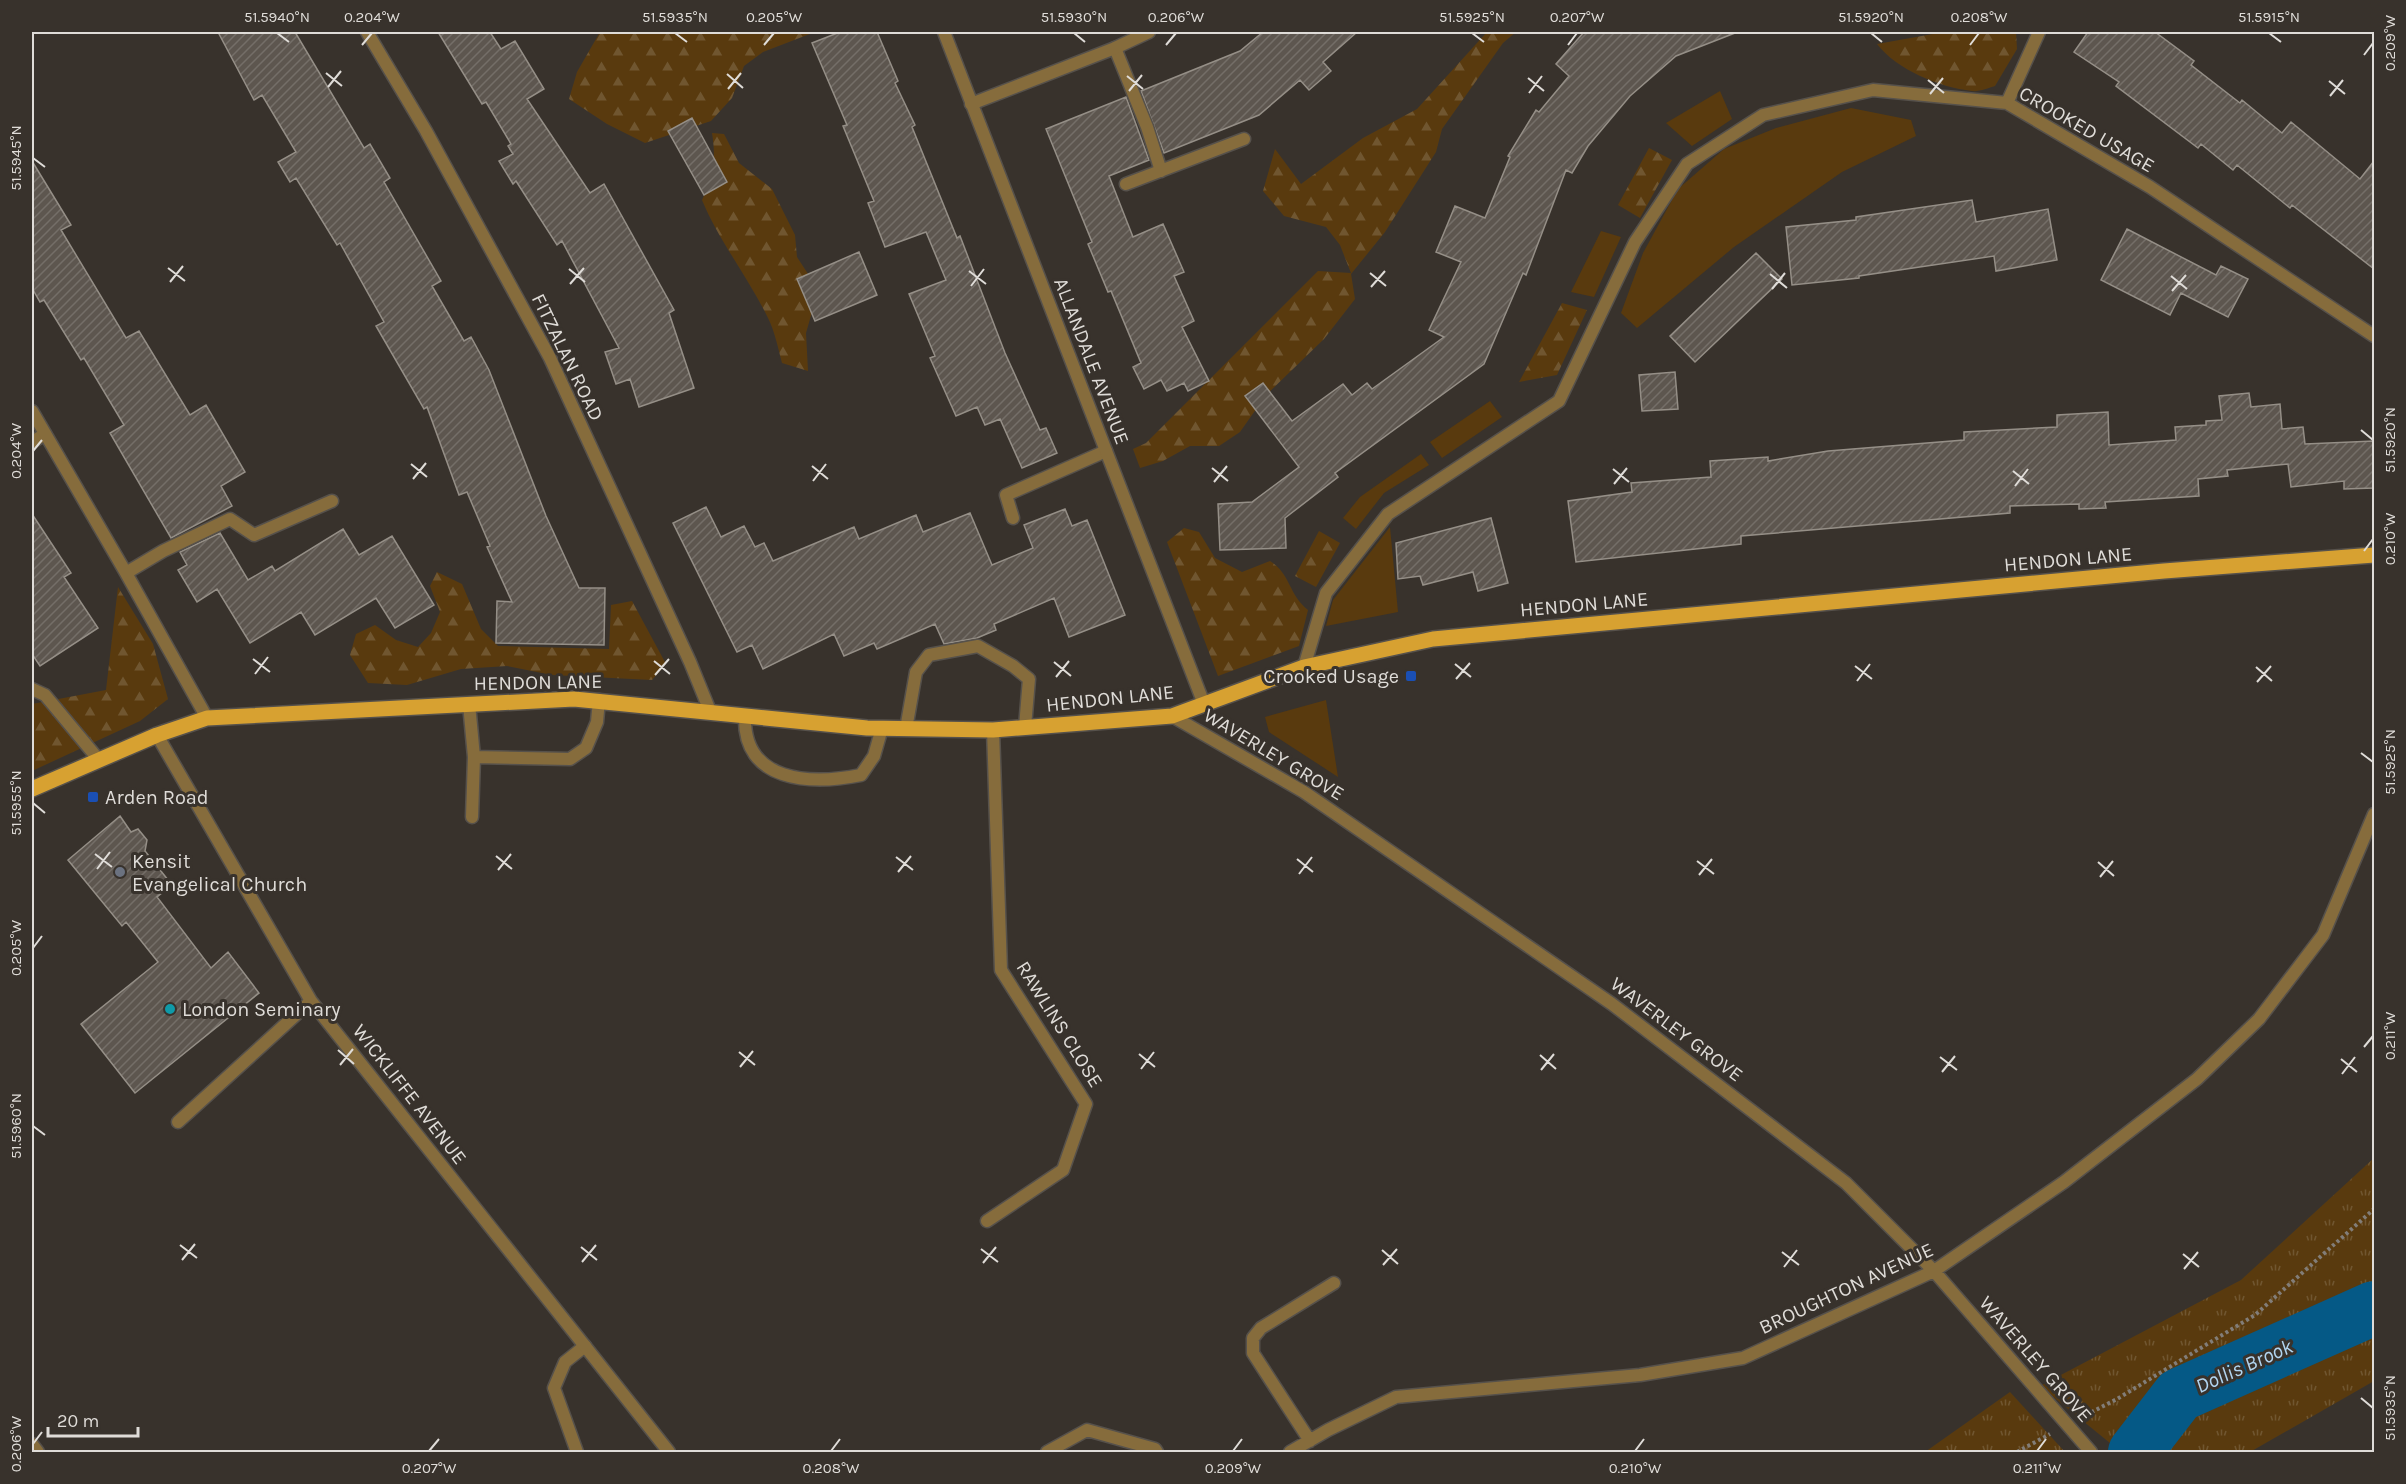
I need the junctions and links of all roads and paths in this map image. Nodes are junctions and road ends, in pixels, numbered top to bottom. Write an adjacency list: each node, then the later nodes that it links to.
1 (367, 32): 25 (street, FITZALAN ROAD)
2 (944, 32): 7 (street, ALLANDALE AVENUE)
3 (1149, 32): 5 (street)
4 (2039, 32): 6 (street)
5 (1115, 48): 7 (street); 9 (street)
6 (2007, 103): 11 (street, CROOKED USAGE); 20 (street, CROOKED USAGE)
7 (971, 104): 15 (street, ALLANDALE AVENUE)
8 (1244, 139): 9 (street)
9 (1161, 171): 10 (street)
10 (1126, 184)
11 (2374, 336)
12 (32, 411): 13 (street)
13 (45, 434): 14 (street); 19 (street)
14 (32, 442)
15 (1106, 451): 17 (street); 24 (street, ALLANDALE AVENUE)
16 (332, 501): 19 (street)
17 (1013, 518)
18 (2374, 555): 20 (main road, HENDON LANE)
19 (126, 573): 28 (street)
20 (1304, 667): 24 (main road, HENDON LANE)
21 (32, 689): 35 (street)
22 (599, 700): 23 (main road, HENDON LANE); 25 (main road, HENDON LANE); 34 (street)
23 (469, 704): 28 (main road, HENDON LANE); 34 (street)
24 (1204, 704): 27 (main road, HENDON LANE)
25 (710, 711): 26 (main road, HENDON LANE)
26 (745, 715): 29 (main road, HENDON LANE); 29 (street)
27 (1173, 716): 30 (main road, HENDON LANE); 43 (street, WAVERLEY GROVE)
28 (207, 718): 33 (main road, HENDON LANE)
29 (882, 728): 31 (main road, HENDON LANE)
30 (1025, 728): 31 (street); 32 (main road, HENDON LANE)
31 (906, 729): 32 (main road, HENDON LANE)
32 (993, 730): 42 (street, RAWLINS CLOSE)
33 (157, 735): 35 (main road, HENDON LANE); 39 (street, WICKLIFFE AVENUE)
34 (474, 757): 38 (street)
35 (99, 760): 36 (main road, HENDON LANE)
36 (32, 789)
37 (2374, 814): 43 (street, BROUGHTON AVENUE)
38 (472, 817)
39 (311, 1000): 40 (street); 45 (street, WICKLIFFE AVENUE)
40 (178, 1122)
41 (2374, 1209): 46 (path)
42 (987, 1221)
43 (1934, 1271): 46 (street, WAVERLEY GROVE); 47 (street, BROUGHTON AVENUE)
44 (1334, 1284): 47 (street)
45 (585, 1346): 51 (street); 52 (street, WICKLIFFE AVENUE)
46 (2068, 1424): 49 (street, WAVERLEY GROVE); 56 (path)
47 (1310, 1441): 55 (street, BROUGHTON AVENUE)
48 (32, 1444): 50 (street)
49 (2087, 1448)
50 (38, 1452)
51 (577, 1452)
52 (669, 1452)
53 (1047, 1452): 54 (street)
54 (1157, 1452)
55 (1290, 1452)
56 (2017, 1452)

